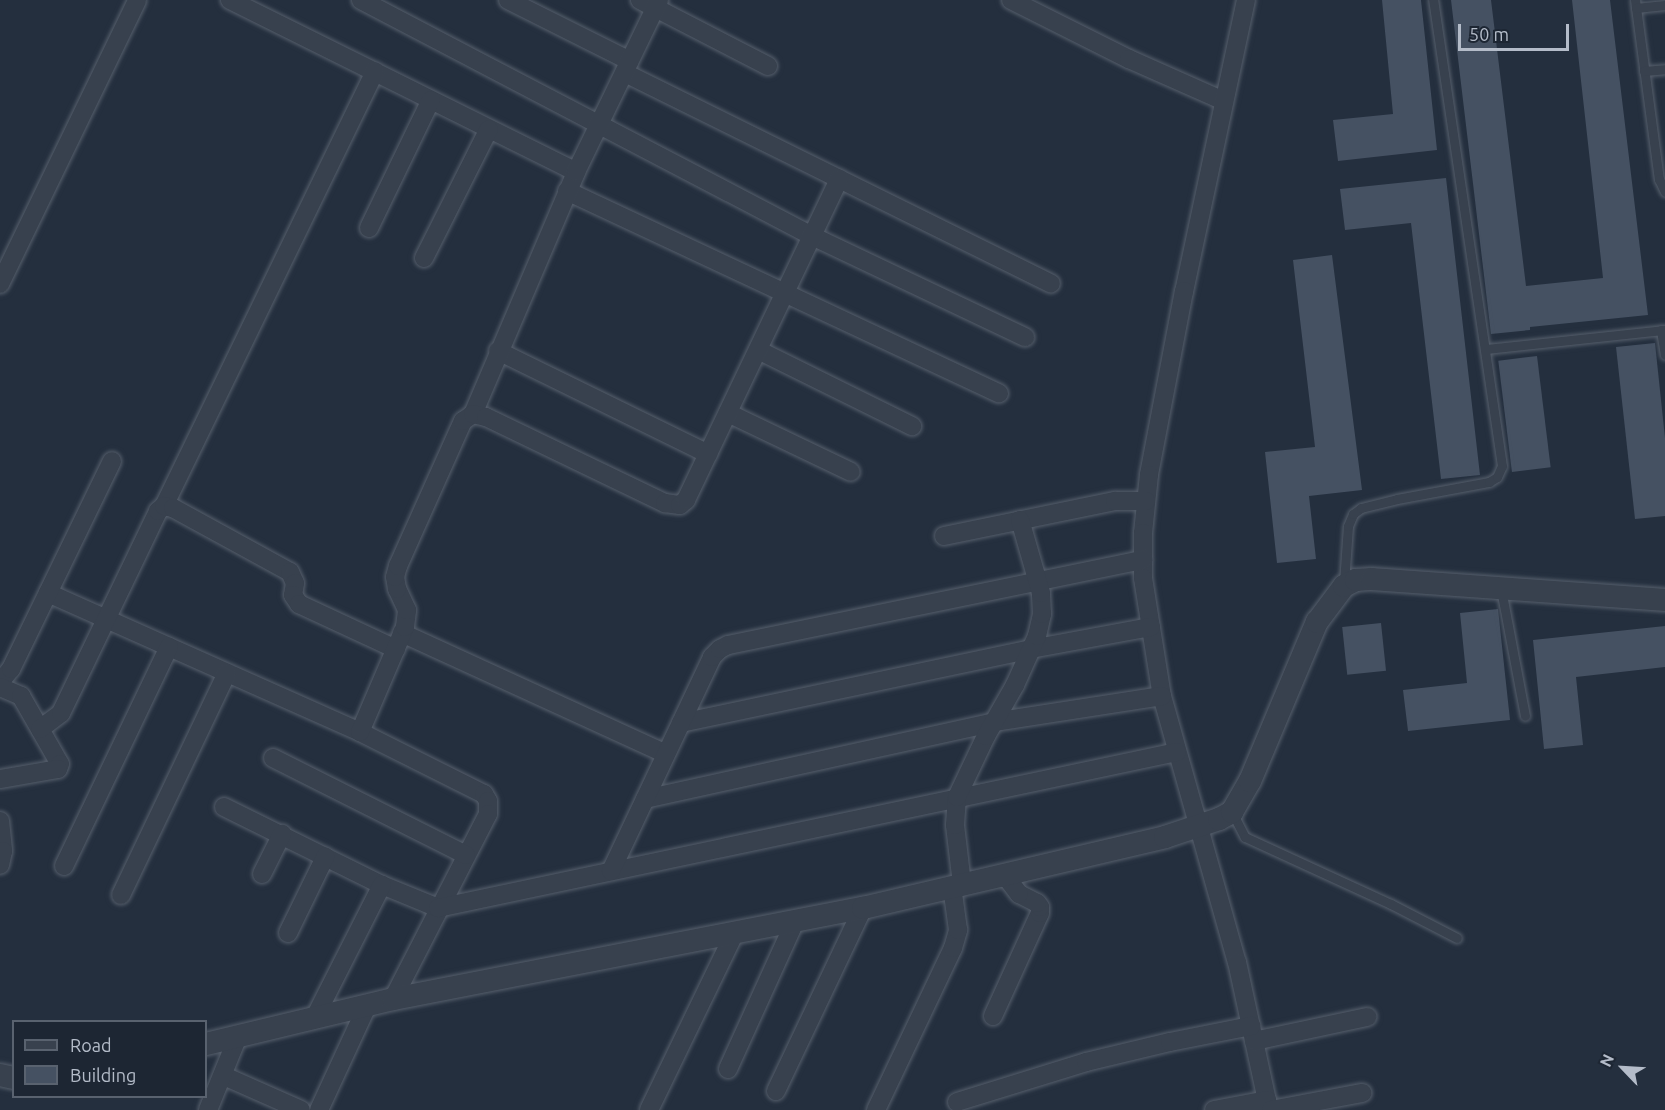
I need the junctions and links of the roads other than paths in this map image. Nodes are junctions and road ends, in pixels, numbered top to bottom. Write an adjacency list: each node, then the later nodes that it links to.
1 (137, 0): 29 (street)
2 (230, 0): 15 (street)
3 (361, 0): 18 (street)
4 (508, 0): 12 (street)
5 (1011, 0): 17 (street)
6 (1246, 0): 17 (street)
7 (1433, 0): 34 (lane)
8 (651, 3): 11 (street); 12 (street)
9 (1635, 4): 10 (lane); 14 (lane)
10 (1665, 5)
11 (768, 66)
12 (627, 67): 18 (street); 23 (street)
13 (1665, 69): 14 (lane)
14 (1644, 71): 21 (lane)
15 (375, 72): 16 (street); 46 (street)
16 (431, 100): 19 (street); 26 (street)
17 (1224, 101): 45 (street)
18 (599, 125): 22 (street); 27 (street)
19 (489, 129): 22 (street); 28 (street)
20 (1665, 139): 21 (lane)
21 (1653, 140): 25 (lane)
22 (576, 172): 24 (street)
23 (839, 178): 27 (street); 30 (street)
24 (567, 191): 31 (street); 36 (street)
25 (1665, 192)
26 (369, 228)
27 (812, 236): 31 (street); 33 (street)
28 (424, 258)
29 (0, 284)
30 (1051, 284)
31 (786, 292): 35 (street); 38 (street)
32 (1663, 330): 34 (lane); 37 (lane)
33 (1025, 337)
34 (1486, 349): 51 (lane)
35 (758, 350): 39 (street); 41 (street)
36 (498, 351): 40 (street); 42 (street)
37 (1665, 355)
38 (999, 393)
39 (728, 413): 42 (street); 44 (street)
40 (473, 414): 42 (street); 57 (street)
41 (912, 426)
42 (708, 454)
43 (112, 461): 53 (street)
44 (851, 472)
45 (1146, 501): 47 (street); 49 (street)
46 (164, 506): 55 (street); 57 (street)
47 (1020, 520): 48 (street); 50 (street)
48 (944, 536)
49 (1143, 560): 50 (street); 56 (street)
50 (1039, 584): 59 (street); 66 (street)
51 (1344, 586): 52 (street); 76 (street)
52 (1501, 589): 54 (street); 64 (lane)
53 (48, 593): 55 (street); 61 (street)
54 (1665, 600)
55 (107, 619): 58 (street); 67 (street)
56 (1151, 627): 59 (street); 63 (street)
57 (399, 641): 68 (street); 70 (street)
58 (169, 647): 60 (street); 83 (street)
59 (1031, 649): 65 (street); 66 (street)
60 (227, 673): 68 (street); 89 (street)
61 (0, 681)
62 (0, 687): 67 (street)
63 (1162, 696): 65 (street); 69 (street)
64 (1525, 716)
65 (994, 722): 73 (street); 74 (street)
66 (681, 723): 70 (street)
67 (40, 729): 72 (street)
68 (360, 732): 80 (street)
69 (1177, 752): 73 (street); 78 (street)
70 (666, 754): 74 (street)
71 (273, 758): 80 (street)
72 (0, 778)
73 (957, 797): 84 (street); 88 (street)
74 (645, 799): 84 (street)
75 (224, 807): 79 (street)
76 (1232, 812): 78 (street); 95 (lane)
77 (0, 821): 82 (street)
78 (1198, 826): 86 (street); 101 (street)
79 (282, 834): 81 (street); 85 (street)
80 (465, 855): 90 (street)
81 (326, 857): 87 (street); 94 (street)
82 (0, 865)
83 (64, 866)
84 (611, 871): 90 (street)
85 (262, 874)
86 (1004, 874): 88 (street); 99 (street)
87 (382, 885): 90 (street); 98 (street)
88 (957, 885): 91 (street); 114 (street)
89 (121, 895)
90 (438, 908): 96 (street)
91 (863, 908): 92 (street); 106 (street)
92 (795, 921): 93 (street); 104 (street)
93 (735, 932): 96 (street); 113 (street)
94 (288, 933)
95 (1457, 938)
96 (393, 999): 97 (street)
97 (368, 1004): 98 (street); 112 (street)
98 (316, 1015): 102 (street)
99 (993, 1016)
100 (1367, 1017): 101 (street)
101 (1253, 1034): 108 (street); 109 (street)
102 (238, 1036): 103 (street); 105 (street)
103 (207, 1044)
104 (728, 1069)
105 (224, 1076): 110 (street); 111 (street)
106 (776, 1091)
107 (1362, 1093): 109 (street)
108 (957, 1102)
109 (1269, 1107): 115 (street)
110 (208, 1110)
111 (301, 1110)
112 (319, 1110)
113 (649, 1110)
114 (876, 1110)
115 (1214, 1110)

